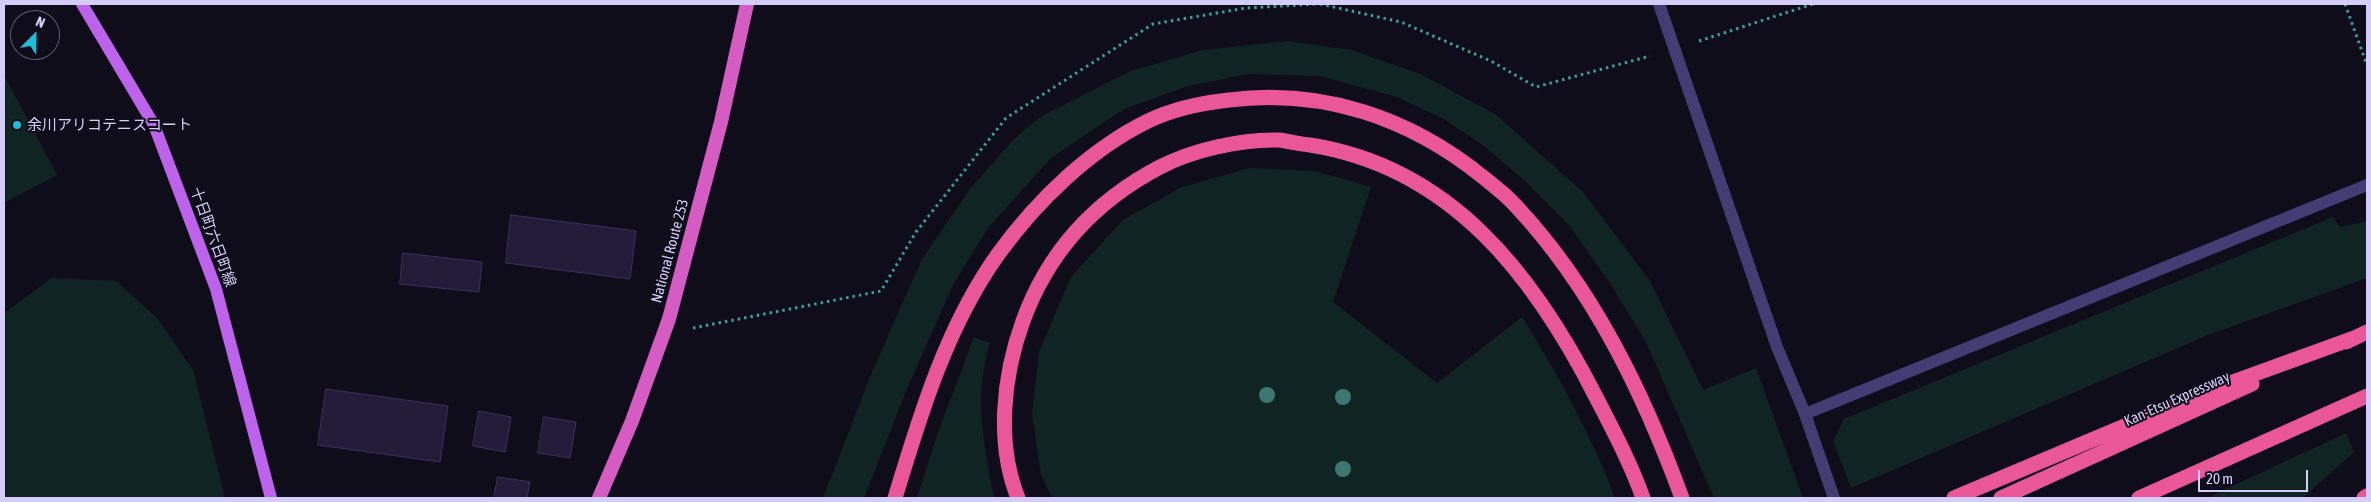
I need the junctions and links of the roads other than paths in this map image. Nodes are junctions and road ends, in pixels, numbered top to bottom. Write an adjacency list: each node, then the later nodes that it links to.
1 (82, 4): 8 (main road, 十日町六日町線)
2 (747, 4): 9 (highway, National Route 253)
3 (1659, 4): 7 (street)
4 (2367, 185): 7 (street)
5 (2360, 335): 15 (highway); 16 (highway, Kan-Etsu Expressway)
6 (2367, 396): 17 (highway)
7 (1805, 414): 14 (street)
8 (272, 498)
9 (599, 498)
10 (894, 498): 13 (highway)
11 (1018, 498): 12 (highway)
12 (1643, 498)
13 (1682, 498)
14 (1834, 498)
15 (1954, 498)
16 (2001, 498)
17 (2139, 498)

